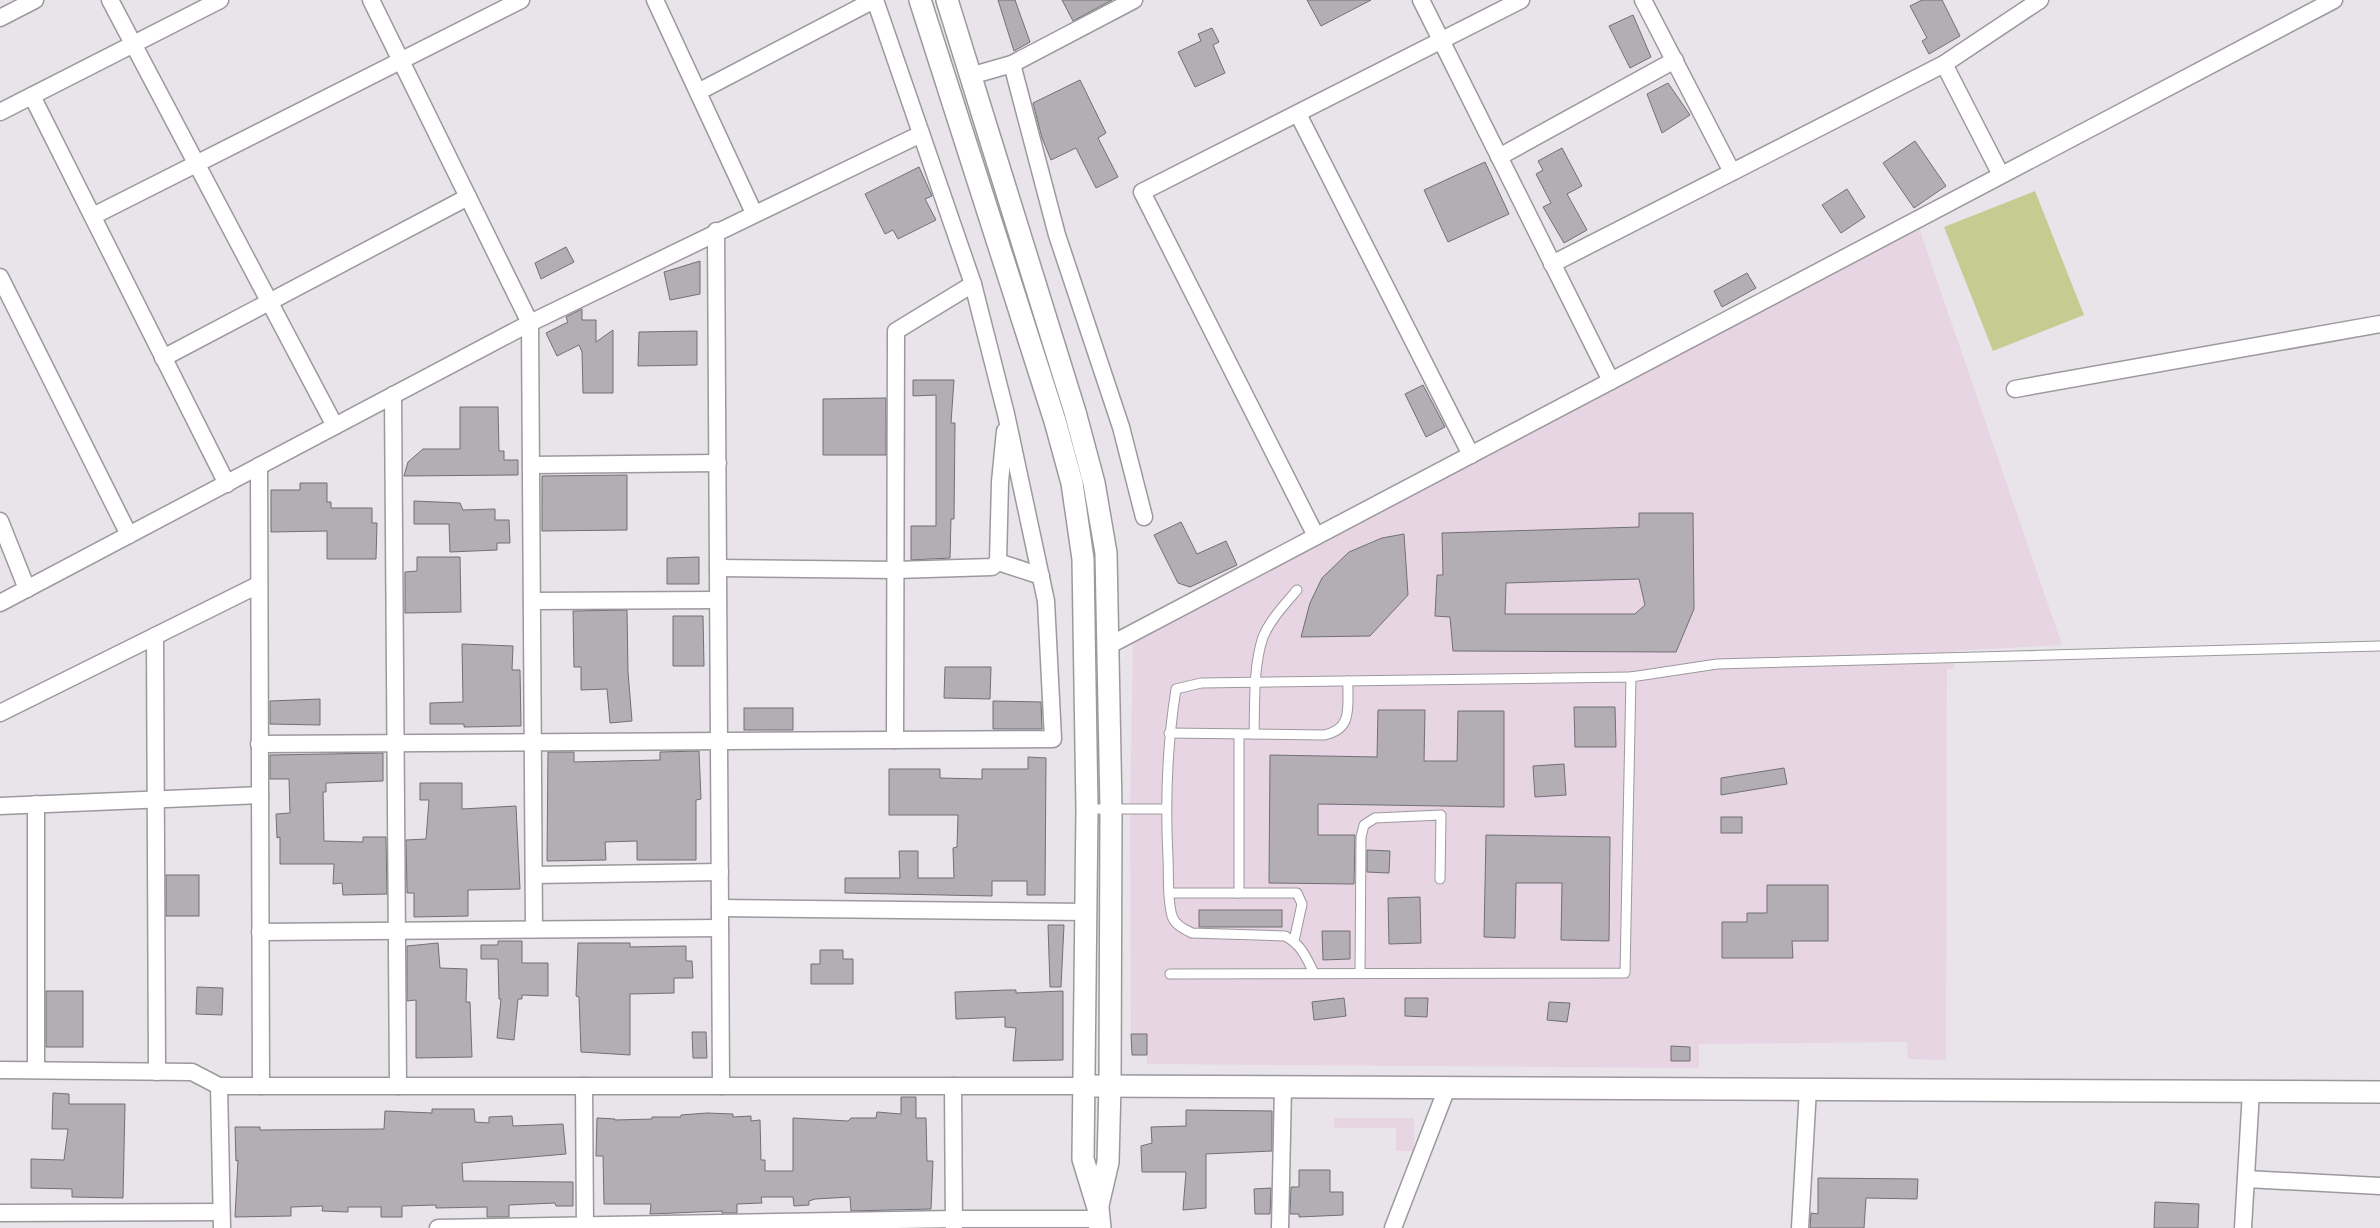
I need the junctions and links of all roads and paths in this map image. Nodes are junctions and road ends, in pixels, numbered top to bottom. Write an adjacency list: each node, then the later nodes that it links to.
1 (35, 0): 16 (street)
2 (110, 0): 18 (street)
3 (220, 0): 18 (street)
4 (371, 0): 20 (street)
5 (521, 0): 20 (street)
6 (655, 0): 24 (street)
7 (874, 0): 24 (street); 28 (street)
8 (920, 0): 87 (street)
9 (947, 0): 23 (street)
10 (1421, 0): 17 (street)
11 (1521, 0): 17 (street)
12 (1644, 0): 19 (street)
13 (2040, 0): 22 (street)
14 (2334, 0): 32 (street)
15 (1131, 1): 21 (street)
16 (0, 18)
17 (1442, 41): 27 (street); 29 (street)
18 (133, 44): 25 (street); 30 (street)
19 (1675, 60): 29 (street); 31 (street)
20 (401, 61): 30 (street); 33 (street)
21 (1012, 64): 23 (street); 54 (street)
22 (1944, 64): 31 (street); 32 (street)
23 (970, 76): 69 (street)
24 (698, 92): 34 (street)
25 (32, 96): 26 (street); 35 (street)
26 (0, 112)
27 (1298, 114): 49 (street); 57 (street)
28 (921, 134): 34 (street); 39 (street)
29 (1499, 157): 37 (street)
30 (196, 164): 35 (street); 40 (street)
31 (1732, 172): 37 (street)
32 (2001, 175): 44 (street)
33 (468, 197): 40 (street); 41 (street)
34 (754, 213): 36 (street)
35 (93, 216): 43 (street)
36 (716, 231): 41 (street); 50 (street)
37 (1552, 264): 44 (street)
38 (0, 277): 56 (street)
39 (974, 284): 47 (street); 60 (street)
40 (269, 302): 43 (street); 48 (street)
41 (530, 323): 46 (street); 51 (street)
42 (2380, 324): 45 (street)
43 (163, 358): 53 (street)
44 (1611, 381): 49 (street)
45 (2014, 389)
46 (394, 395): 48 (street); 81 (street)
47 (1006, 414): 58 (street); 61 (street)
48 (335, 426): 52 (street)
49 (1471, 455): 57 (street)
50 (718, 463): 51 (street); 59 (street)
51 (531, 465): 66 (street)
52 (259, 466): 53 (street); 62 (street)
53 (227, 484): 56 (street)
54 (1144, 516)
55 (0, 521): 63 (street)
56 (130, 535): 63 (street)
57 (1316, 536): 69 (street)
58 (998, 562): 60 (street); 61 (street)
59 (718, 568): 60 (street); 65 (street)
60 (896, 570): 78 (street)
61 (1041, 576): 78 (street)
62 (258, 585): 68 (street); 82 (street)
63 (27, 589): 67 (street)
64 (1298, 590): 73 (lane)
65 (718, 600): 66 (street); 79 (street)
66 (532, 601): 80 (street)
67 (0, 603)
68 (155, 636): 74 (street); 84 (street)
69 (1108, 646): 88 (street)
70 (2380, 646): 71 (lane)
71 (1631, 677): 72 (lane); 103 (lane)
72 (1348, 682): 73 (lane); 77 (lane)
73 (1256, 683): 75 (lane); 77 (lane)
74 (0, 713)
75 (1169, 733): 76 (lane); 89 (lane)
76 (1239, 734): 77 (lane); 94 (lane)
77 (1254, 734)
78 (895, 740): 79 (street)
79 (719, 741): 80 (street); 90 (street)
80 (533, 742): 81 (street); 91 (street)
81 (396, 743): 82 (street); 99 (street)
82 (259, 744): 83 (street)
83 (260, 795): 84 (street); 100 (street)
84 (154, 799): 85 (street); 107 (street)
85 (36, 804): 86 (street); 106 (street)
86 (0, 806)
87 (1088, 809): 88 (lane); 96 (street)
88 (1111, 809): 89 (lane); 115 (street)
89 (1166, 809): 93 (lane)
90 (720, 872): 91 (street); 95 (street)
91 (534, 875): 98 (street)
92 (1440, 880): 103 (lane)
93 (1169, 893): 94 (lane); 101 (lane)
94 (1239, 893): 101 (lane)
95 (720, 908): 96 (street); 97 (street)
96 (1086, 912): 114 (street)
97 (720, 928): 98 (street); 112 (street)
98 (534, 929): 99 (street)
99 (397, 930): 100 (street); 110 (street)
100 (260, 932): 109 (street)
101 (1294, 941): 102 (lane)
102 (1314, 973): 103 (lane); 104 (lane)
103 (1360, 973)
104 (1170, 974)
105 (0, 1070): 106 (street)
106 (36, 1070): 107 (street)
107 (157, 1072): 108 (street)
108 (219, 1086): 109 (street); 123 (street)
109 (262, 1086): 110 (street)
110 (398, 1086): 111 (street)
111 (584, 1086): 112 (street); 127 (street)
112 (721, 1086): 113 (street)
113 (953, 1086): 114 (street); 126 (street)
114 (1084, 1086): 115 (street); 125 (street)
115 (1110, 1086): 116 (street); 125 (street)
116 (1283, 1087): 117 (street); 130 (street)
117 (1447, 1088): 118 (street); 131 (street)
118 (1808, 1089): 119 (street); 132 (street)
119 (2251, 1092): 120 (street); 121 (street)
120 (2380, 1092)
121 (2246, 1178): 122 (street); 133 (street)
122 (2380, 1186)
123 (221, 1212): 124 (street); 128 (street)
124 (0, 1213)
125 (1099, 1218): 126 (street)
126 (954, 1223): 127 (street)
127 (585, 1227): 129 (street)
128 (222, 1228)
129 (438, 1228)
130 (1280, 1228)
131 (1393, 1228)
132 (1800, 1228)
133 (2243, 1228)

